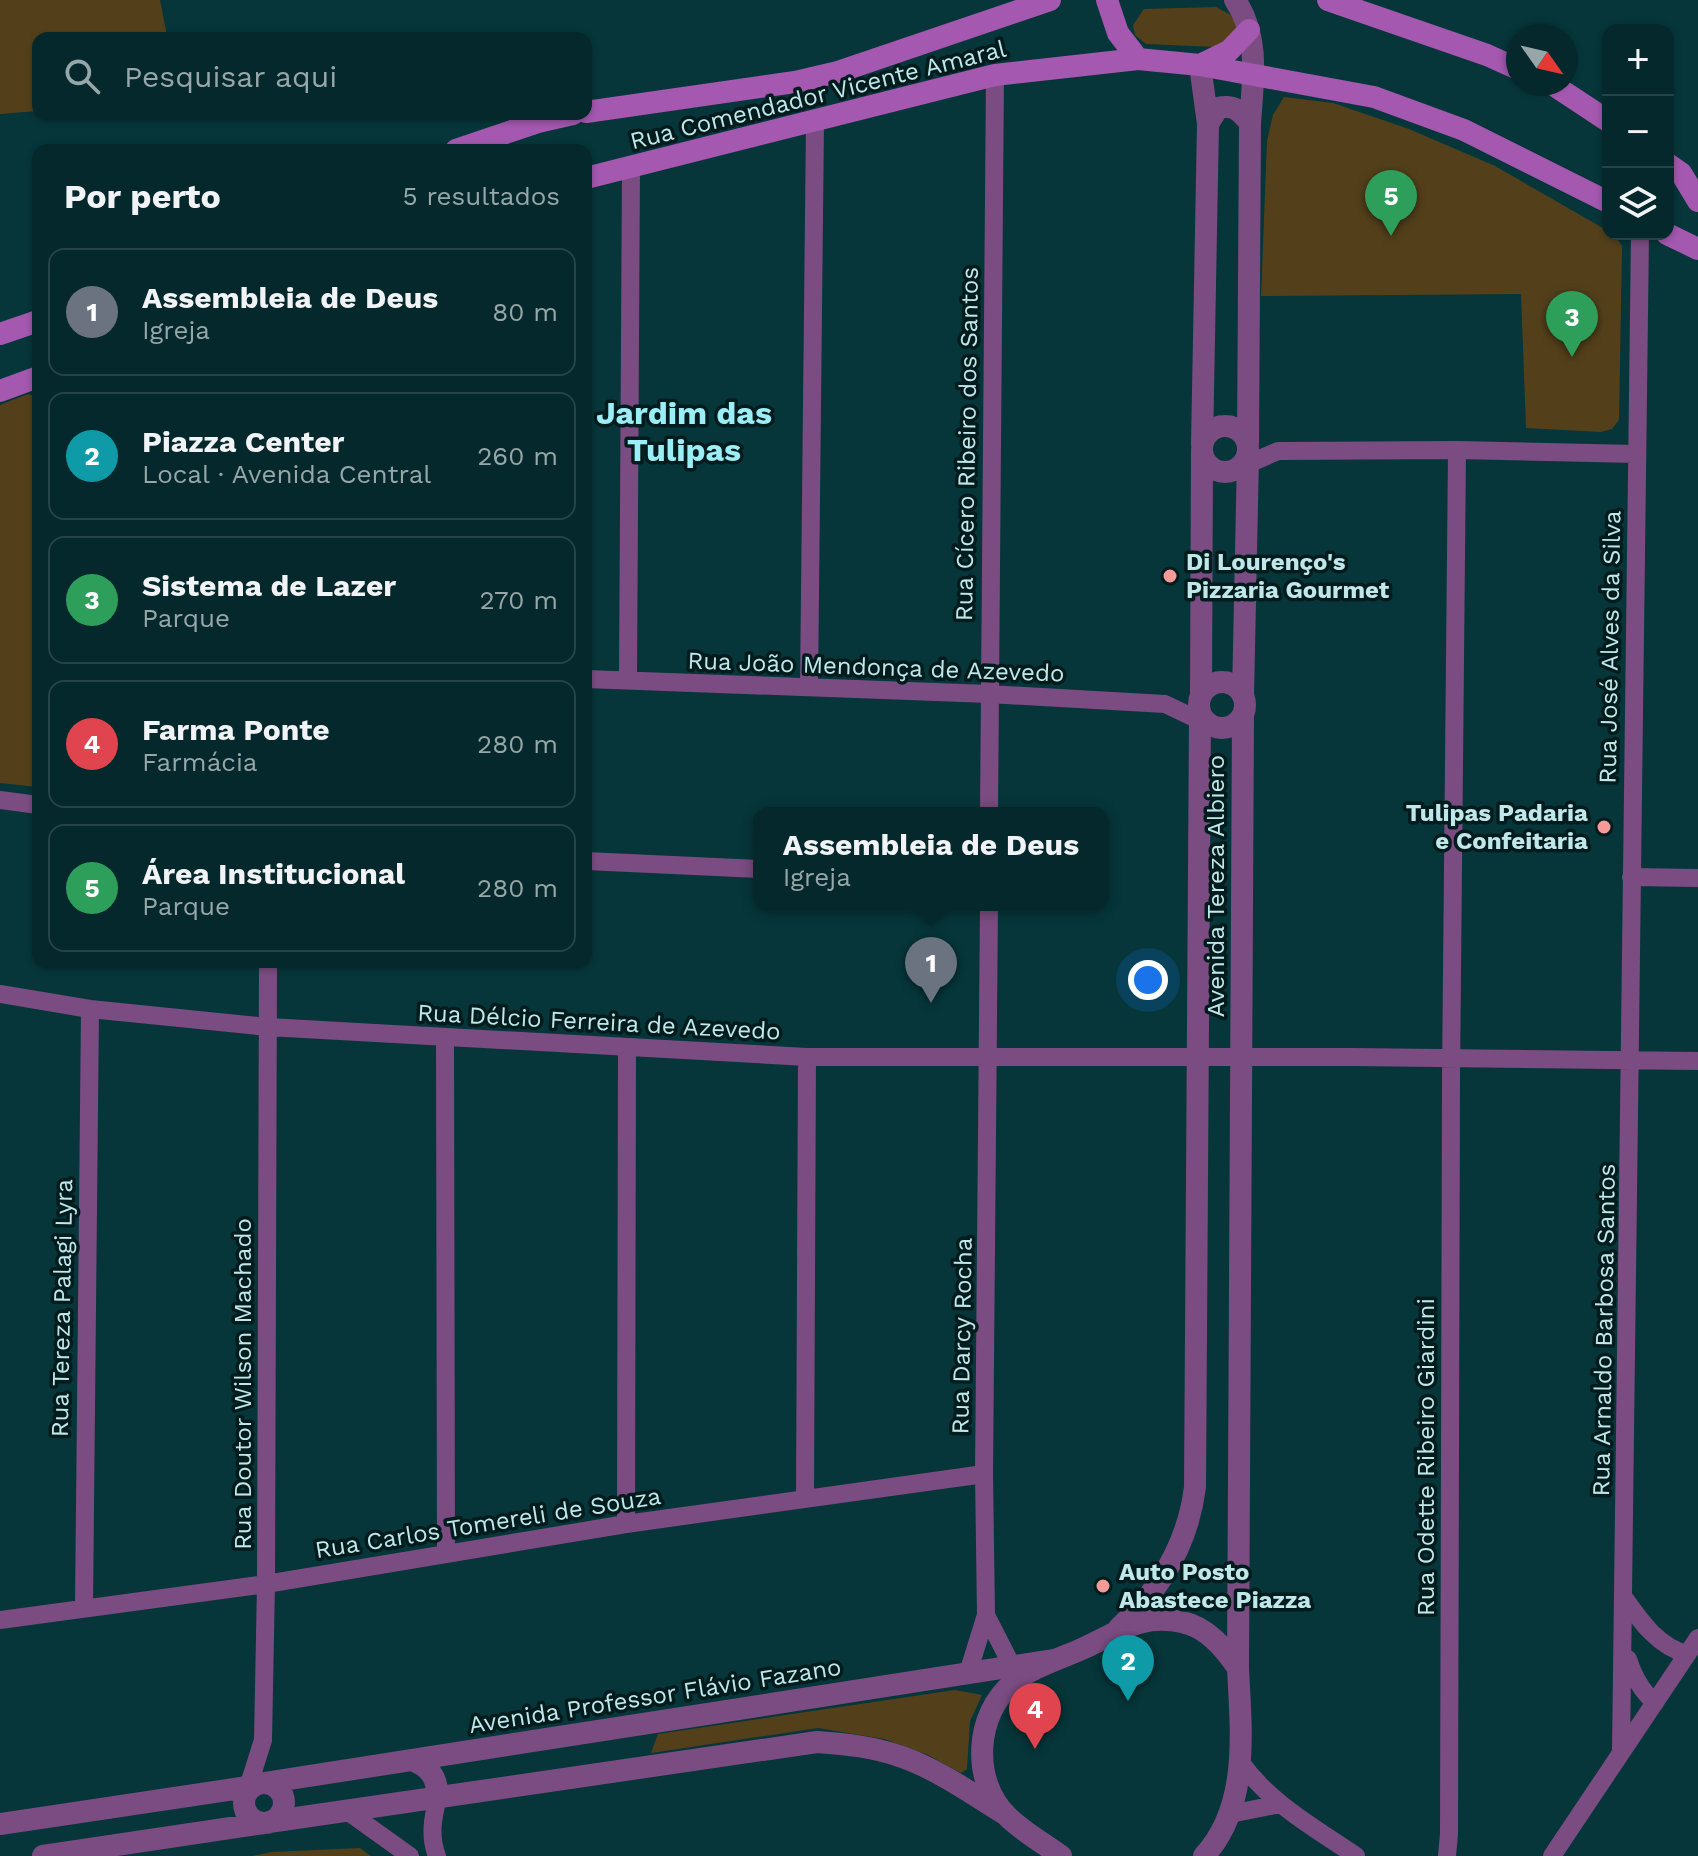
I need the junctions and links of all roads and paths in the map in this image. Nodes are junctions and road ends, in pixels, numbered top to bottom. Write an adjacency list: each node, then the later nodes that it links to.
1 (1050, 0): 16 (main road, Rua Comendador Vicente Amaral)
2 (1097, 0): 8 (main road)
3 (1107, 0): 8 (main road)
4 (1118, 0): 8 (main road)
5 (1235, 0): 7 (street)
6 (1328, 0): 10 (main road)
7 (1249, 30): 11 (main road); 12 (street)
8 (1118, 33): 9 (main road)
9 (1138, 59): 11 (main road, Rua Comendador Vicente Amaral); 13 (main road, Rua Comendador Vicente Amaral)
10 (1506, 64)
11 (1200, 65): 12 (main road, Rua Comendador Vicente Amaral); 21 (street, Avenida Tereza Albiero)
12 (1254, 74): 14 (main road, Rua Comendador Vicente Amaral); 18 (street, Avenida Tereza Albiero)
13 (995, 75): 20 (main road, Rua Comendador Vicente Amaral); 43 (street, Rua Cícero Ribeiro dos Santos)
14 (1286, 80): 18 (street); 26 (main road, Rua Comendador Vicente Amaral)
15 (1570, 96): 17 (main road)
16 (592, 111)
17 (1602, 117)
18 (1250, 119): 21 (street); 36 (street, Avenida Tereza Albiero)
19 (547, 120): 22 (main road)
20 (815, 122): 23 (main road, Rua Comendador Vicente Amaral); 42 (street)
21 (1208, 124): 35 (street, Avenida Tereza Albiero)
22 (474, 144)
23 (631, 167): 25 (main road, Rua Comendador Vicente Amaral); 41 (street)
24 (1674, 168): 27 (main road)
25 (592, 177)
26 (1602, 199)
27 (1698, 201)
28 (1674, 237): 30 (main road)
29 (1640, 240): 39 (street, Rua José Alves da Silva)
30 (1698, 249)
31 (32, 323): 32 (main road)
32 (0, 334)
33 (32, 379): 34 (main road)
34 (0, 391)
35 (1202, 448): 36 (street); 36 (street); 45 (street, Avenida Tereza Albiero)
36 (1245, 450): 38 (street); 38 (street); 46 (street, Avenida Tereza Albiero)
37 (1457, 450): 38 (street); 39 (street); 65 (street, Rua Odette Ribeiro Giardini)
38 (1278, 451)
39 (1636, 454): 52 (street, Rua José Alves da Silva)
40 (592, 679): 41 (street, Rua João Mendonça de Azevedo)
41 (628, 680): 42 (street, Rua João Mendonça de Azevedo)
42 (809, 687): 43 (street, Rua João Mendonça de Azevedo)
43 (989, 694): 44 (street, Rua João Mendonça de Azevedo); 49 (street, Rua Cícero Ribeiro dos Santos)
44 (1165, 704): 45 (street, Rua João Mendonça de Azevedo); 45 (street, Rua João Mendonça de Azevedo)
45 (1204, 704): 46 (street); 46 (street); 63 (street, Avenida Tereza Albiero)
46 (1243, 706): 64 (street, Avenida Tereza Albiero)
47 (0, 800): 48 (street)
48 (32, 804)
49 (989, 807)
50 (592, 861): 51 (street)
51 (753, 869)
52 (1631, 877): 53 (street); 66 (street, Rua José Alves da Silva)
53 (1698, 878)
54 (989, 911): 62 (street)
55 (268, 968): 58 (street, Rua Doutor Wilson Machado)
56 (0, 994): 57 (street, Rua Délcio Ferreira de Azevedo)
57 (90, 1009): 58 (street, Rua Délcio Ferreira de Azevedo); 74 (street, Rua Tereza Palagi Lyra)
58 (268, 1027): 59 (street, Rua Délcio Ferreira de Azevedo); 72 (street, Rua Doutor Wilson Machado)
59 (445, 1038): 60 (street, Rua Délcio Ferreira de Azevedo); 71 (street)
60 (627, 1047): 61 (street, Rua Délcio Ferreira de Azevedo); 70 (street)
61 (807, 1057): 62 (street, Rua Délcio Ferreira de Azevedo); 69 (street)
62 (989, 1057): 63 (street, Rua Délcio Ferreira de Azevedo); 68 (street, Rua Darcy Rocha)
63 (1198, 1058): 64 (street, Rua Délcio Ferreira de Azevedo); 77 (street, Avenida Tereza Albiero)
64 (1241, 1058): 65 (street, Rua Délcio Ferreira de Azevedo); 83 (street, Avenida Tereza Albiero)
65 (1451, 1058): 66 (street, Rua Délcio Ferreira de Azevedo); 105 (street, Rua Odette Ribeiro Giardini)
66 (1630, 1060): 67 (street, Rua Délcio Ferreira de Azevedo); 73 (street, Rua Arnaldo Barbosa Santos)
67 (1698, 1061)
68 (984, 1474): 69 (street, Rua Carlos Tomereli de Souza); 75 (street, Rua Darcy Rocha)
69 (805, 1497): 70 (street, Rua Carlos Tomereli de Souza)
70 (626, 1524): 71 (street, Rua Carlos Tomereli de Souza)
71 (446, 1554): 72 (street, Rua Carlos Tomereli de Souza)
72 (266, 1584): 74 (street, Rua Carlos Tomereli de Souza); 86 (street, Rua Doutor Wilson Machado)
73 (1625, 1599): 79 (street, Rua Arnaldo Barbosa Santos); 80 (street)
74 (84, 1607): 76 (street, Rua Carlos Tomereli de Souza)
75 (986, 1615): 82 (street, Rua Darcy Rocha); 84 (street, Rua Darcy Rocha)
76 (0, 1620)
77 (1119, 1628): 81 (street); 83 (street)
78 (1698, 1638): 80 (street)
79 (1623, 1645): 85 (street, Rua Arnaldo Barbosa Santos); 87 (street, Rua Arnaldo Barbosa Santos)
80 (1687, 1654): 85 (street)
81 (1053, 1660): 82 (street, Avenida Professor Flávio Fazano); 94 (street)
82 (1012, 1666): 84 (street, Avenida Professor Flávio Fazano)
83 (1238, 1668): 89 (street, Avenida Tereza Albiero)
84 (968, 1673): 88 (street, Avenida Professor Flávio Fazano)
85 (1655, 1703): 87 (street)
86 (263, 1740): 90 (street, Rua Doutor Wilson Machado); 90 (street, Rua Doutor Wilson Machado)
87 (1621, 1753): 106 (street)
88 (412, 1760): 90 (street, Avenida Professor Flávio Fazano); 91 (street)
89 (1240, 1761): 92 (street); 95 (street, Avenida Tereza Albiero)
90 (261, 1787): 96 (street); 96 (street); 97 (street, Avenida Professor Flávio Fazano)
91 (438, 1797): 93 (street); 94 (street); 100 (street)
92 (1280, 1804): 95 (street); 104 (street)
93 (347, 1811): 96 (street); 99 (street)
94 (1005, 1814): 101 (street); 102 (street)
95 (1230, 1814): 103 (street, Avenida Tereza Albiero)
96 (267, 1822): 98 (street)
97 (0, 1824)
98 (43, 1856)
99 (410, 1856)
100 (437, 1856)
101 (1039, 1856)
102 (1061, 1856)
103 (1204, 1856)
104 (1356, 1856)
105 (1447, 1856)
106 (1552, 1856)

